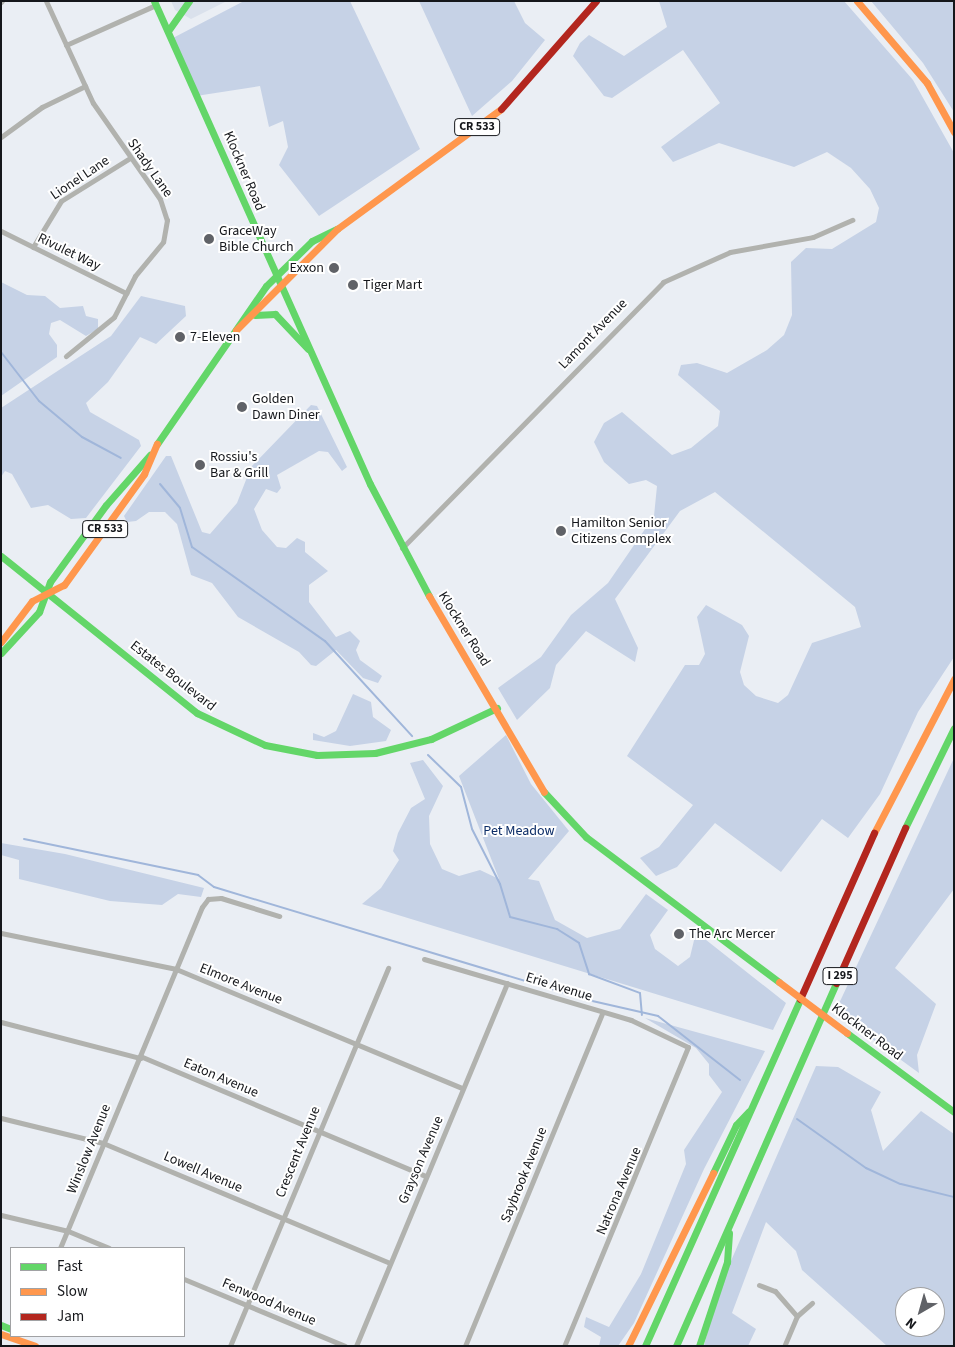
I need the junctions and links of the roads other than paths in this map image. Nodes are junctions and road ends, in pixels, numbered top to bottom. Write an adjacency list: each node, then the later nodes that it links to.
1 (46, 1): 7 (street, Shady Lane)
2 (189, 1): 6 (main road)
3 (596, 1): 13 (main road, CR 533)
4 (857, 1): 9 (main road)
5 (155, 3): 6 (main road, Klockner Road); 7 (street)
6 (168, 31): 16 (main road, Klockner Road)
7 (66, 45): 8 (street, Shady Lane)
8 (85, 86): 10 (street); 11 (street, Shady Lane)
9 (954, 132)
10 (1, 137)
11 (130, 158): 15 (street, Lionel Lane); 18 (street, Shady Lane)
12 (852, 220): 24 (street, Lamont Avenue)
13 (337, 229): 16 (main road, CR 533); 17 (main road, CR 533)
14 (1, 231): 15 (street, Rivulet Way)
15 (33, 247): 18 (street, Rivulet Way)
16 (275, 275): 17 (main road, Klockner Road); 20 (main road, CR 533)
17 (279, 286): 19 (main road, CR 533); 21 (main road, Klockner Road)
18 (126, 293): 22 (street, Shady Lane)
19 (252, 318): 20 (main road, CR 533); 21 (main road)
20 (236, 330): 23 (main road, CR 533)
21 (308, 349): 24 (main road, Klockner Road)
22 (66, 356)
23 (152, 454): 26 (main road, CR 533); 26 (main road, CR 533)
24 (402, 548): 30 (main road, Klockner Road)
25 (1, 556): 26 (main road, Estates Boulevard)
26 (47, 595): 27 (main road, CR 533); 28 (main road, CR 533); 30 (main road, Estates Boulevard)
27 (1, 642)
28 (1, 653)
29 (954, 679): 44 (main road, I 295)
30 (497, 708): 45 (main road, Klockner Road, bridge)
31 (954, 728): 52 (main road, I 295)
32 (279, 916): 36 (street)
33 (1, 933): 36 (street, Elmore Avenue)
34 (424, 959): 37 (street, Erie Avenue)
35 (388, 968): 40 (street, Crescent Avenue)
36 (176, 969): 40 (street, Elmore Avenue); 42 (street, Winslow Avenue)
37 (507, 983): 38 (street, Erie Avenue); 43 (street, Grayson Avenue)
38 (603, 1012): 41 (street, Erie Avenue); 68 (street, Saybrook Avenue)
39 (1, 1022): 42 (street, Eaton Avenue)
40 (355, 1043): 43 (street, Elmore Avenue); 47 (street, Crescent Avenue)
41 (686, 1044): 69 (street, Natrona Avenue)
42 (140, 1057): 47 (street, Eaton Avenue); 48 (street, Winslow Avenue)
43 (462, 1088): 49 (street, Grayson Avenue)
44 (756, 1102): 70 (main road); 71 (main road, I 295)
45 (954, 1112)
46 (1, 1118): 48 (street, Lowell Avenue)
47 (319, 1131): 49 (street, Eaton Avenue); 51 (street, Crescent Avenue)
48 (103, 1143): 51 (street, Lowell Avenue); 53 (street, Winslow Avenue)
49 (426, 1176): 57 (street, Grayson Avenue)
50 (1, 1215): 53 (street)
51 (284, 1218): 57 (street, Lowell Avenue); 61 (street, Crescent Avenue)
52 (730, 1226): 56 (main road, I 295); 74 (main road)
53 (68, 1231): 54 (street, Winslow Avenue); 55 (street)
54 (60, 1247)
55 (107, 1247)
56 (716, 1257): 72 (main road, I 295); 73 (main road)
57 (390, 1263): 67 (street, Grayson Avenue)
58 (185, 1279): 61 (street, Fenwood Avenue)
59 (759, 1285): 62 (street)
60 (812, 1303): 62 (street)
61 (247, 1305): 65 (street, Crescent Avenue); 66 (street, Fenwood Avenue)
62 (797, 1316): 75 (street)
63 (19, 1338): 64 (main road)
64 (34, 1346)
65 (230, 1346)
66 (345, 1346)
67 (356, 1346)
68 (465, 1346)
69 (564, 1346)
70 (629, 1346)
71 (645, 1346)
72 (676, 1346)
73 (681, 1346)
74 (699, 1346)
75 (784, 1346)

